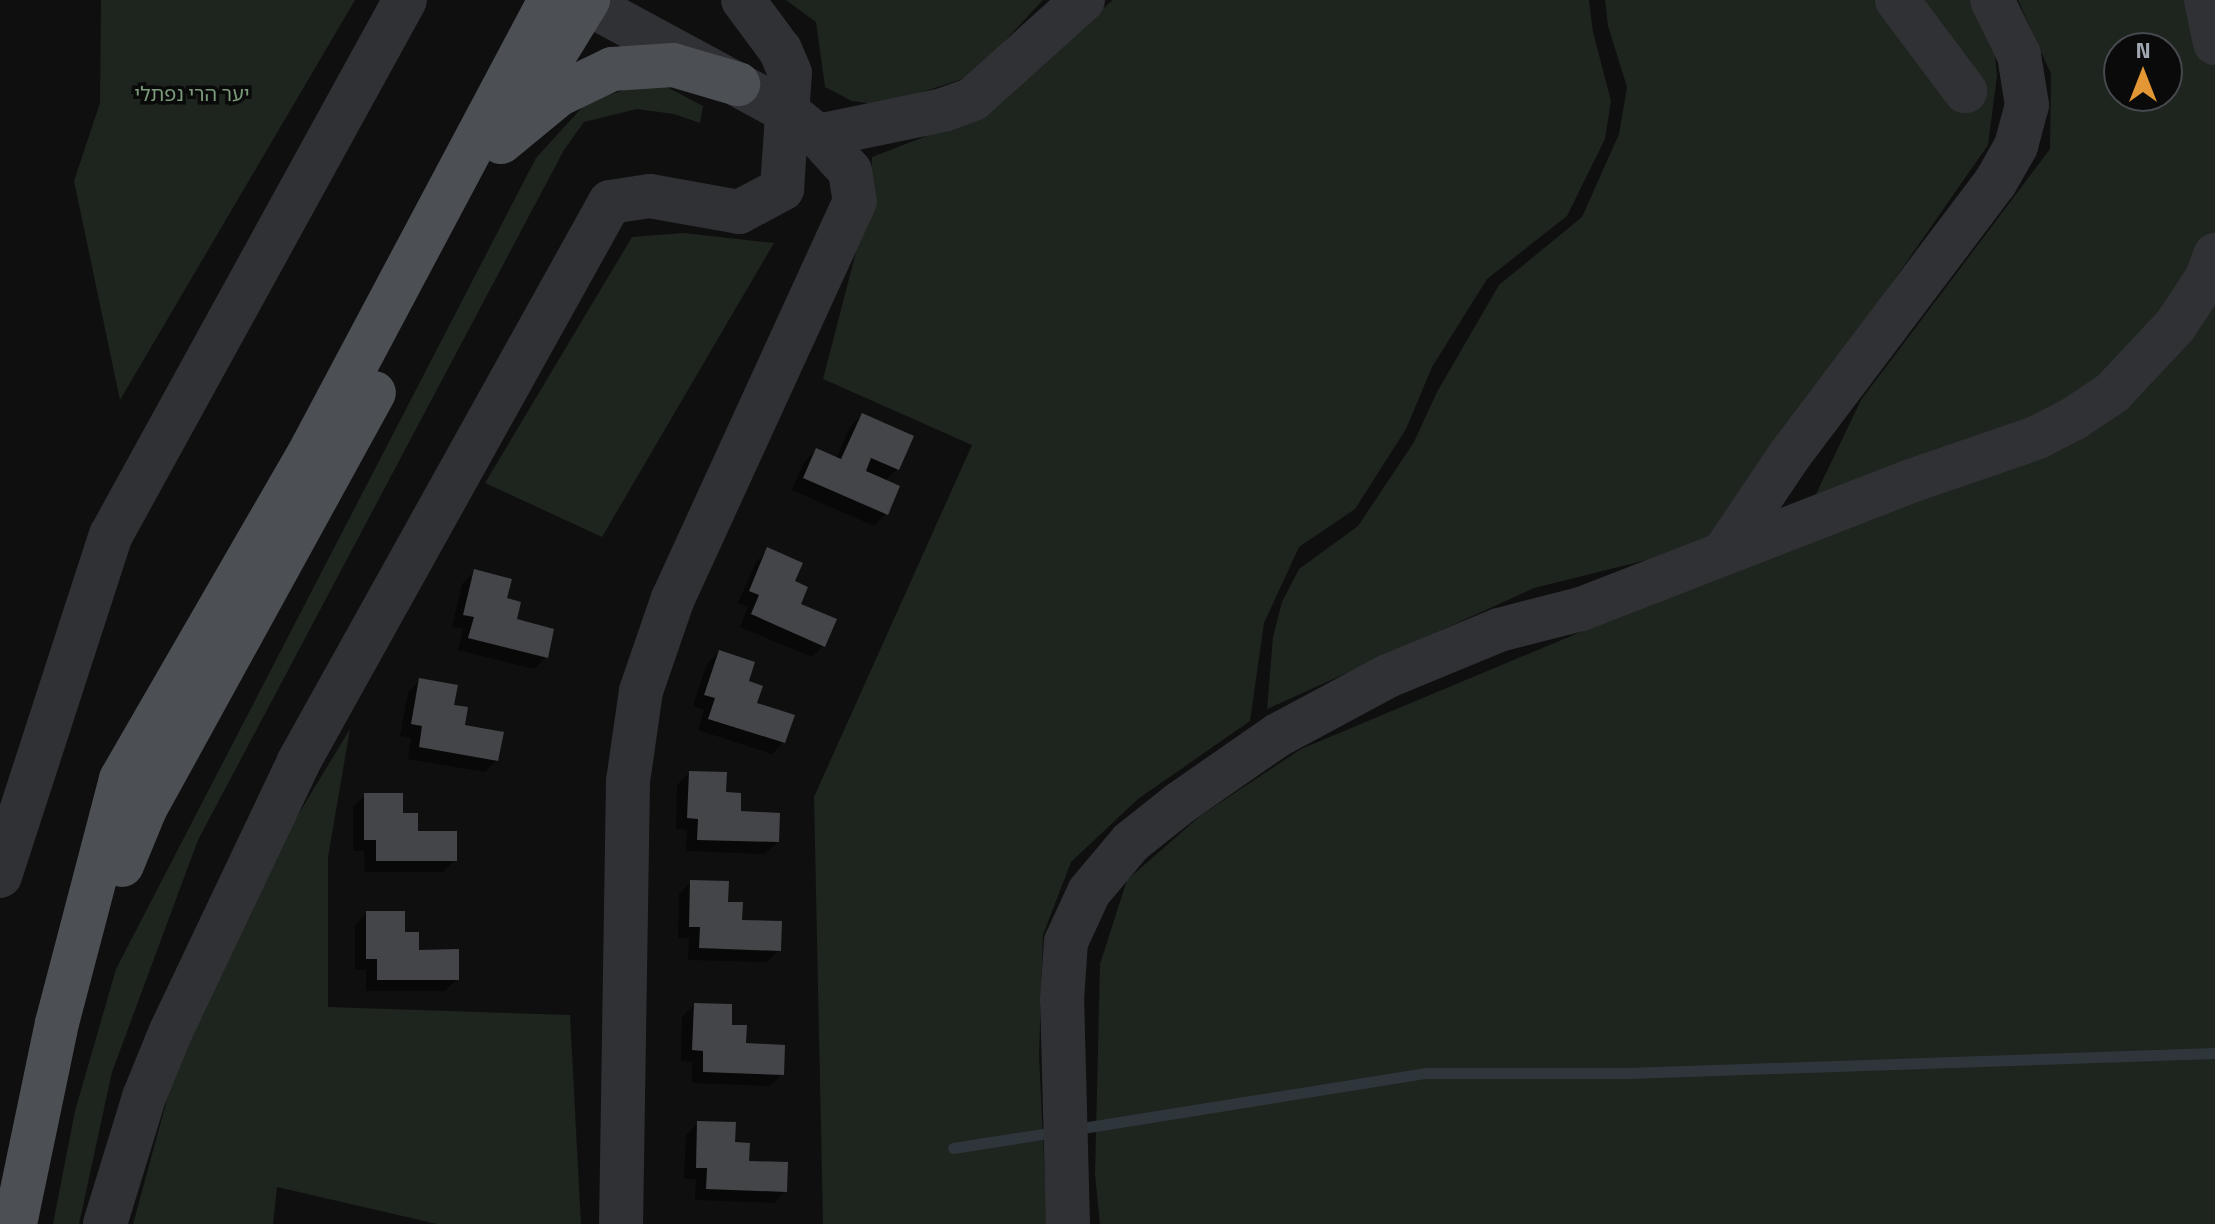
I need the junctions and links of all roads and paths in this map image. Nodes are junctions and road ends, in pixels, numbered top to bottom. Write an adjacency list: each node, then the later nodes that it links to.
1 (405, 0): 15 (street)
2 (743, 0): 11 (street)
3 (1083, 0): 11 (street)
4 (1897, 0): 10 (street)
5 (1992, 0): 14 (street)
6 (2206, 0): 8 (street)
7 (576, 1): 9 (street); 12 (main road); 16 (main road)
8 (2215, 43)
9 (738, 84): 11 (street); 12 (main road)
10 (1965, 91)
11 (803, 124): 18 (street); 19 (street)
12 (501, 142): 16 (main road)
13 (2215, 255): 14 (street)
14 (1723, 554): 20 (street)
15 (0, 876)
16 (57, 1023): 17 (main road)
17 (15, 1224)
18 (105, 1224)
19 (621, 1224)
20 (1068, 1224)

